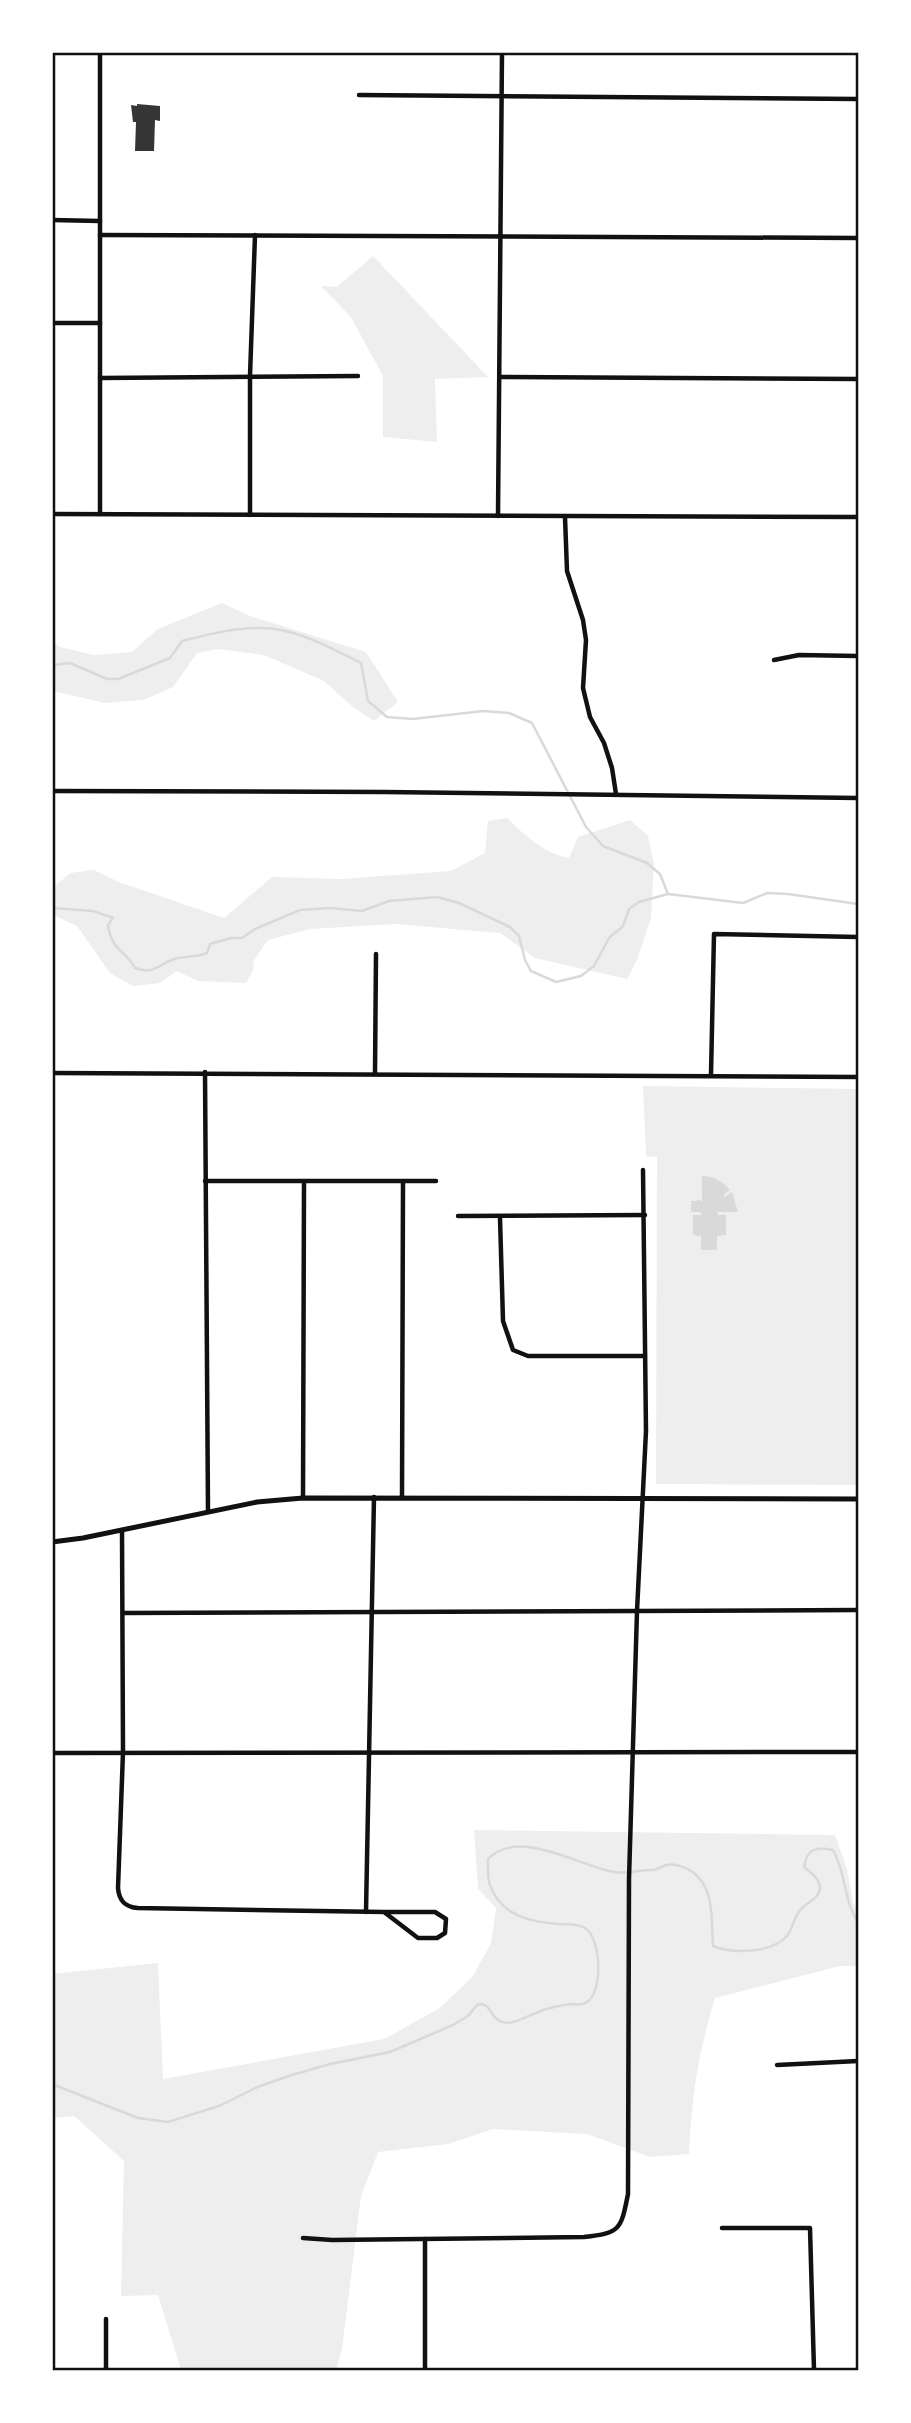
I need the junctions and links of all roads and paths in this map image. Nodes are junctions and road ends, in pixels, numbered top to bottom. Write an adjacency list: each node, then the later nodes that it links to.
1 (100, 52): 7 (street)
2 (502, 52): 4 (street)
3 (359, 95): 4 (street)
4 (502, 96): 5 (street); 10 (street)
5 (859, 99)
6 (52, 220): 7 (street)
7 (100, 221): 8 (street)
8 (100, 235): 9 (street); 13 (street)
9 (255, 235): 10 (street); 14 (street)
10 (501, 236): 11 (street); 16 (street)
11 (859, 238)
12 (52, 323): 13 (street)
13 (100, 323): 17 (street)
14 (250, 376): 15 (street); 17 (street); 21 (street)
15 (358, 376)
16 (500, 377): 18 (street); 22 (street)
17 (100, 378): 20 (street)
18 (859, 379)
19 (52, 514): 20 (street)
20 (100, 514): 21 (street)
21 (250, 515): 22 (street)
22 (498, 516): 23 (street)
23 (565, 517): 24 (street); 28 (street)
24 (859, 517)
25 (859, 656): 26 (street)
26 (774, 660)
27 (52, 791): 28 (street)
28 (616, 794): 29 (street)
29 (859, 798)
30 (859, 937): 35 (street)
31 (376, 954): 34 (street)
32 (205, 1072): 33 (street); 34 (street); 38 (street)
33 (52, 1073)
34 (375, 1073): 35 (street)
35 (711, 1075): 36 (street)
36 (859, 1077)
37 (643, 1170): 42 (street)
38 (205, 1181): 40 (street); 51 (street)
39 (436, 1181): 41 (street)
40 (304, 1182): 41 (street); 48 (street)
41 (403, 1182): 47 (street)
42 (645, 1215): 44 (street); 45 (street)
43 (458, 1216): 44 (street)
44 (500, 1218): 45 (street)
45 (645, 1356): 49 (street)
46 (374, 1497): 47 (street); 48 (street); 54 (street)
47 (402, 1497): 49 (street)
48 (303, 1498): 51 (street)
49 (642, 1498): 50 (street); 55 (street)
50 (859, 1499)
51 (208, 1511): 52 (street)
52 (122, 1530): 53 (street); 57 (street)
53 (52, 1542)
54 (371, 1611): 55 (street); 57 (street); 62 (street)
55 (637, 1611): 56 (street); 59 (street)
56 (859, 1611)
57 (123, 1613): 58 (street)
58 (123, 1752): 61 (street); 62 (street); 63 (street)
59 (634, 1752): 60 (street); 62 (street); 69 (street)
60 (859, 1752)
61 (52, 1753)
62 (369, 1754): 63 (street)
63 (366, 1912): 64 (street)
64 (384, 1912): 64 (street)
65 (859, 2061): 66 (street)
66 (777, 2065)
67 (722, 2228): 73 (street)
68 (303, 2238): 69 (street)
69 (425, 2239): 72 (street)
70 (106, 2319): 71 (street)
71 (106, 2371)
72 (425, 2371)
73 (814, 2371)

